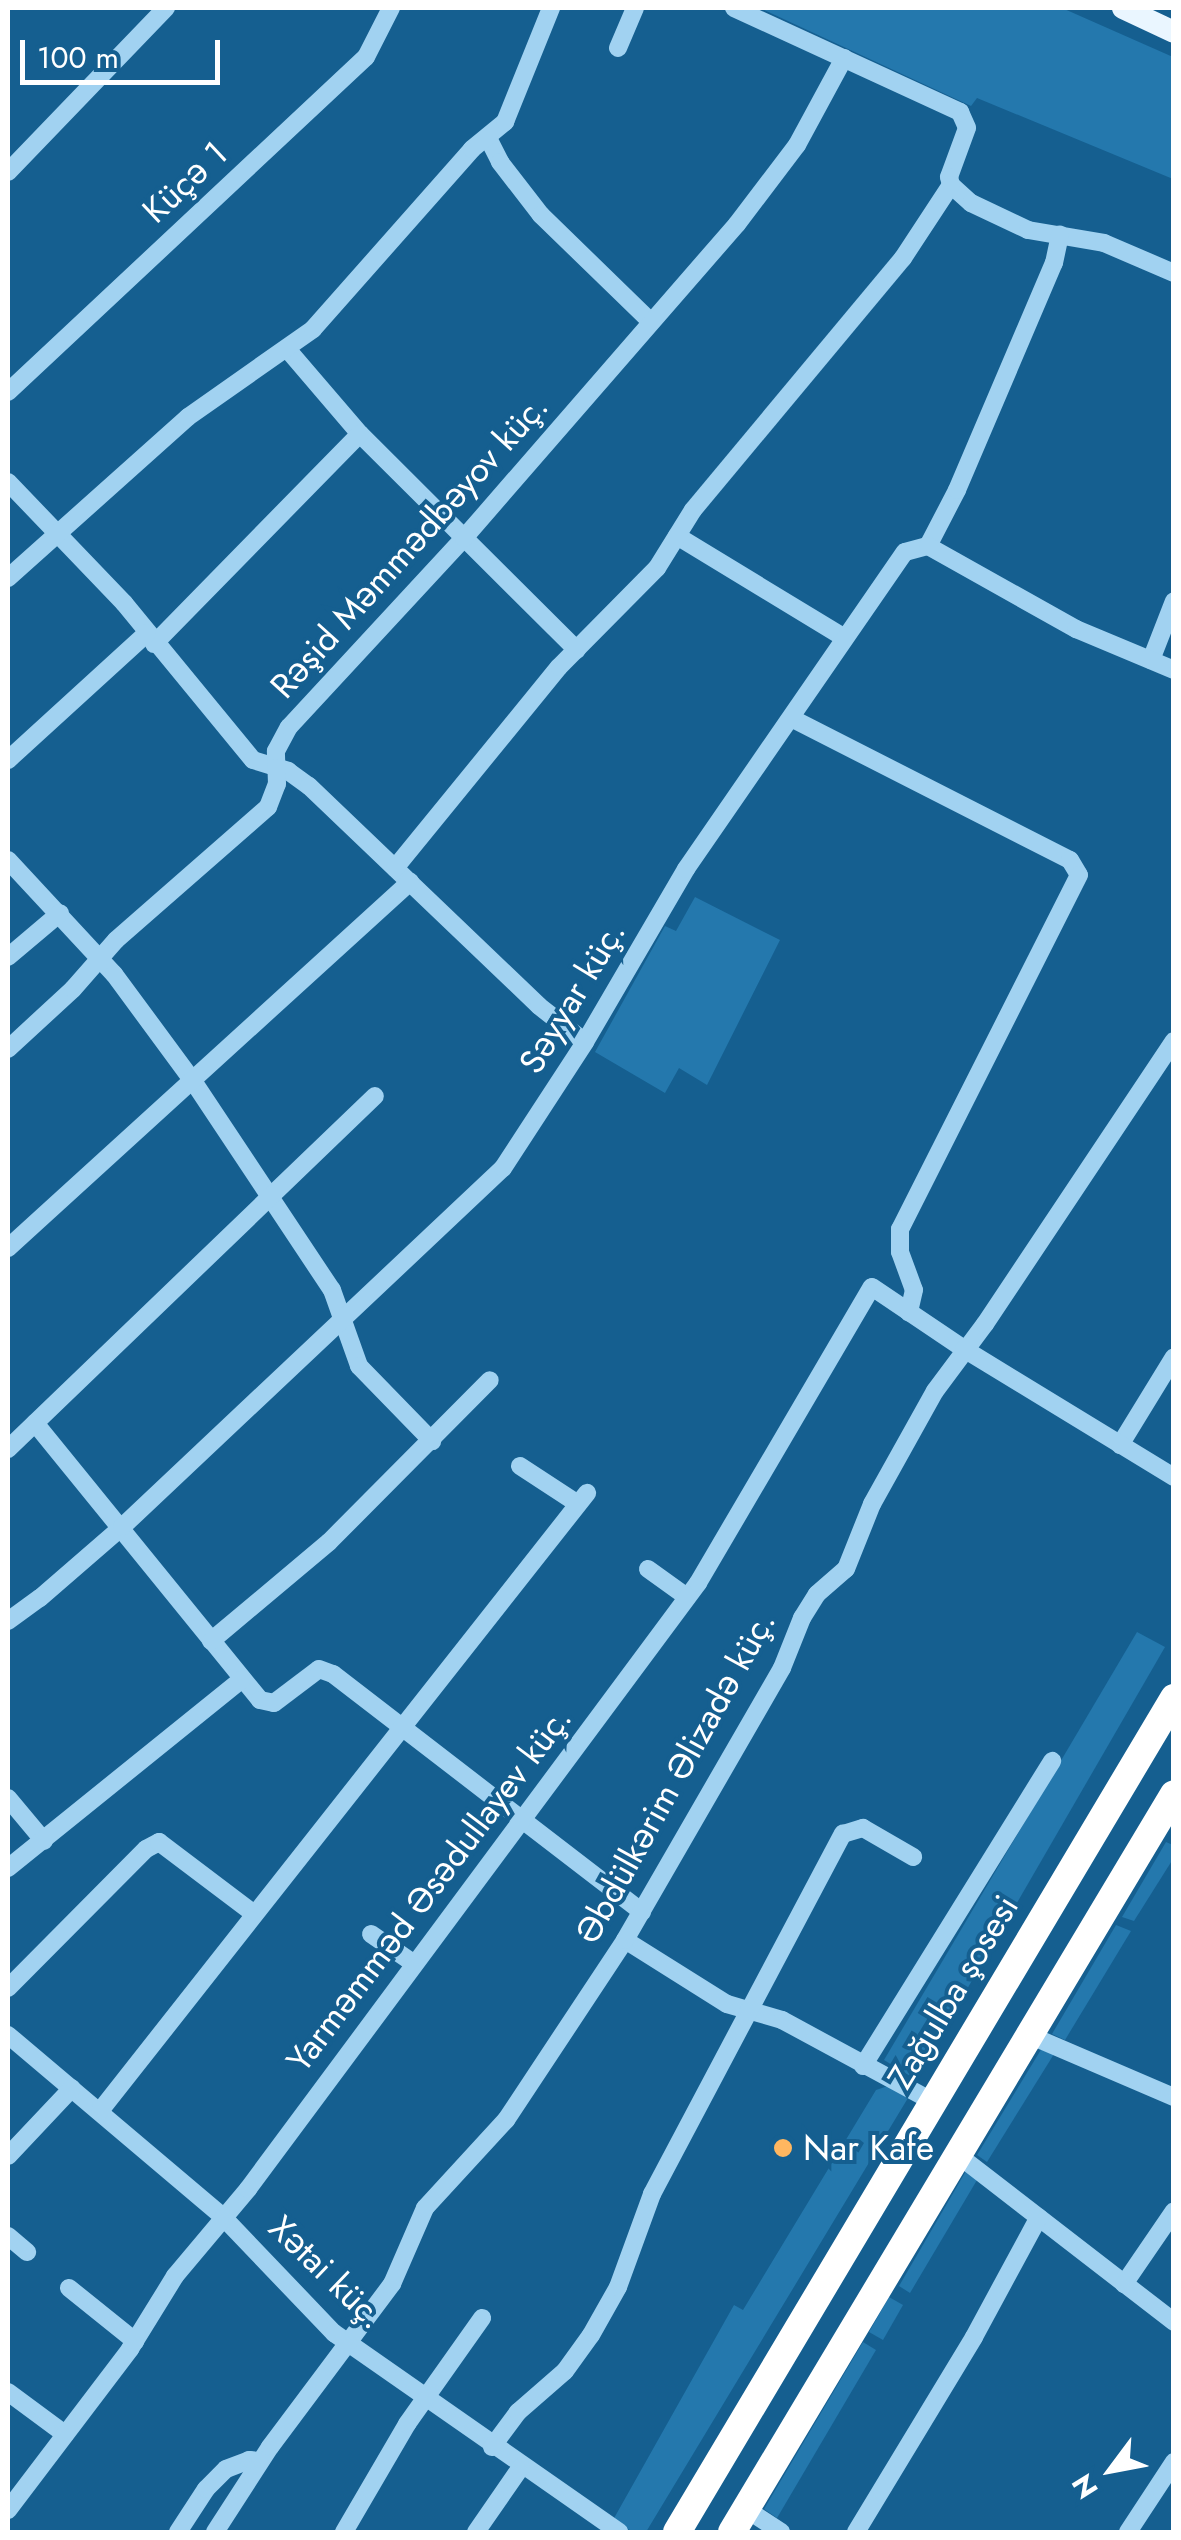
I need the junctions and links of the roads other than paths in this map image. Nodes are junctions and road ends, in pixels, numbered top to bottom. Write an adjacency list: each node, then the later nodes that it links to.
1 (166, 8): 13 (street)
2 (391, 8): 19 (street, Küçə 1)
3 (551, 8): 12 (street)
4 (634, 8): 10 (street)
5 (734, 8): 11 (street)
6 (1123, 8): 9 (main road)
7 (1136, 8): 8 (main road)
8 (1174, 22)
9 (1174, 32)
10 (618, 48)
11 (844, 58): 14 (street); 17 (street, Rəşid Məmmədbəyov küç.)
12 (488, 138): 17 (street); 18 (street)
13 (8, 172)
14 (951, 185): 15 (street); 23 (street)
15 (1060, 235): 16 (street); 25 (street)
16 (1174, 273)
17 (652, 322): 24 (street, Rəşid Məmmədbəyov küç.)
18 (288, 350): 20 (street); 22 (street)
19 (8, 392)
20 (360, 434): 24 (street); 29 (street)
21 (8, 482): 22 (street)
22 (55, 532): 26 (street); 29 (street)
23 (677, 536): 28 (street); 30 (street)
24 (464, 538): 30 (street); 35 (street, Rəşid Məmmədbəyov küç.)
25 (928, 546): 28 (street, Səyyar küç.); 31 (street)
26 (8, 578)
27 (1174, 601): 31 (street)
28 (844, 637): 33 (street, Səyyar küç.)
29 (150, 638): 34 (street); 35 (street)
30 (577, 650): 37 (street)
31 (1151, 660): 32 (street)
32 (1174, 670)
33 (791, 718): 43 (street, Səyyar küç.); 49 (street)
34 (8, 760)
35 (277, 768): 37 (street); 40 (street, Rəşid Məmmədbəyov küç.)
36 (8, 860): 39 (street)
37 (395, 868): 38 (street)
38 (410, 882): 43 (street); 45 (street)
39 (60, 913): 40 (street); 41 (street)
40 (101, 956): 44 (street, Rəşid Məmmədbəyov küç.); 45 (street)
41 (8, 957)
42 (1174, 1041): 51 (street, Əbdülkərim Əlizadə küç.)
43 (584, 1042): 50 (street, Səyyar küç.)
44 (8, 1049)
45 (193, 1081): 47 (street); 48 (street)
46 (376, 1096): 47 (street)
47 (271, 1199): 50 (street); 54 (street)
48 (8, 1248)
49 (908, 1312): 51 (street); 62 (street, Yarməmməd Əsədullayev küç.)
50 (345, 1317): 55 (street); 60 (street, Səyyar küç.)
51 (964, 1349): 56 (street); 75 (street, Əbdülkərim Əlizadə küç.)
52 (1174, 1358): 56 (street)
53 (490, 1380): 55 (street)
54 (35, 1423): 57 (street); 60 (street)
55 (432, 1441): 64 (street)
56 (1120, 1445): 59 (street)
57 (8, 1449)
58 (520, 1466): 67 (street)
59 (1174, 1476)
60 (122, 1527): 63 (street, Səyyar küç.); 64 (street)
61 (648, 1569): 62 (street)
62 (688, 1597): 71 (street, Yarməmməd Əsədullayev küç.)
63 (8, 1620)
64 (211, 1641): 65 (street)
65 (242, 1678): 67 (street); 72 (street)
66 (1174, 1698): 87 (highway, Zağulba şosesi)
67 (398, 1728): 71 (street); 76 (street)
68 (1052, 1760): 84 (street)
69 (1174, 1794): 82 (highway)
70 (8, 1798): 72 (street)
71 (518, 1819): 75 (street); 79 (street, Yarməmməd Əsədullayev küç.)
72 (44, 1841): 74 (street)
73 (913, 1857): 81 (street)
74 (8, 1868)
75 (642, 1912): 78 (street, Əbdülkərim Əlizadə küç.)
76 (253, 1913): 80 (street); 88 (street)
77 (371, 1934): 79 (street)
78 (624, 1940): 81 (street); 101 (street, Əbdülkərim Əlizadə küç.)
79 (413, 1964): 92 (street, Yarməmməd Əsədullayev küç.)
80 (8, 1988)
81 (748, 2011): 84 (street); 105 (street)
82 (1029, 2035): 86 (street); 90 (highway)
83 (8, 2036): 85 (street, Xətai küç.)
84 (863, 2066): 87 (street)
85 (72, 2088): 88 (street, Xətai küç.); 89 (street)
86 (1174, 2097)
87 (932, 2101): 116 (highway, Zağulba şosesi)
88 (100, 2111): 92 (street, Xətai küç.)
89 (8, 2156)
90 (958, 2156): 93 (street); 110 (highway)
91 (1174, 2211): 96 (street)
92 (223, 2216): 100 (street, Yarməmməd Əsədullayev küç.); 101 (street, Xətai küç.)
93 (1039, 2218): 96 (street); 118 (street)
94 (8, 2236): 95 (street)
95 (27, 2252)
96 (1124, 2284): 99 (street)
97 (69, 2288): 100 (street)
98 (482, 2318): 103 (street)
99 (1174, 2322)
100 (135, 2340): 104 (street, Yarməmməd Əsədullayev küç.)
101 (349, 2345): 103 (street, Xətai küç.); 106 (street, Əbdülkərim Əlizadə küç.)
102 (8, 2392): 104 (street)
103 (424, 2398): 105 (street, Xətai küç.); 113 (street)
104 (65, 2434): 109 (street, Yarməmməd Əsədullayev küç.)
105 (492, 2447): 108 (street, Xətai küç.)
106 (260, 2461): 111 (street); 112 (street, Əbdülkərim Əlizadə küç.)
107 (1174, 2462): 119 (street)
108 (521, 2467): 114 (street); 115 (street, Xətai küç.)
109 (8, 2510)
110 (739, 2521): 117 (street)
111 (178, 2532)
112 (215, 2532)
113 (344, 2532)
114 (476, 2532)
115 (618, 2532)
116 (677, 2532)
117 (781, 2532)
118 (856, 2532)
119 (1128, 2532)

